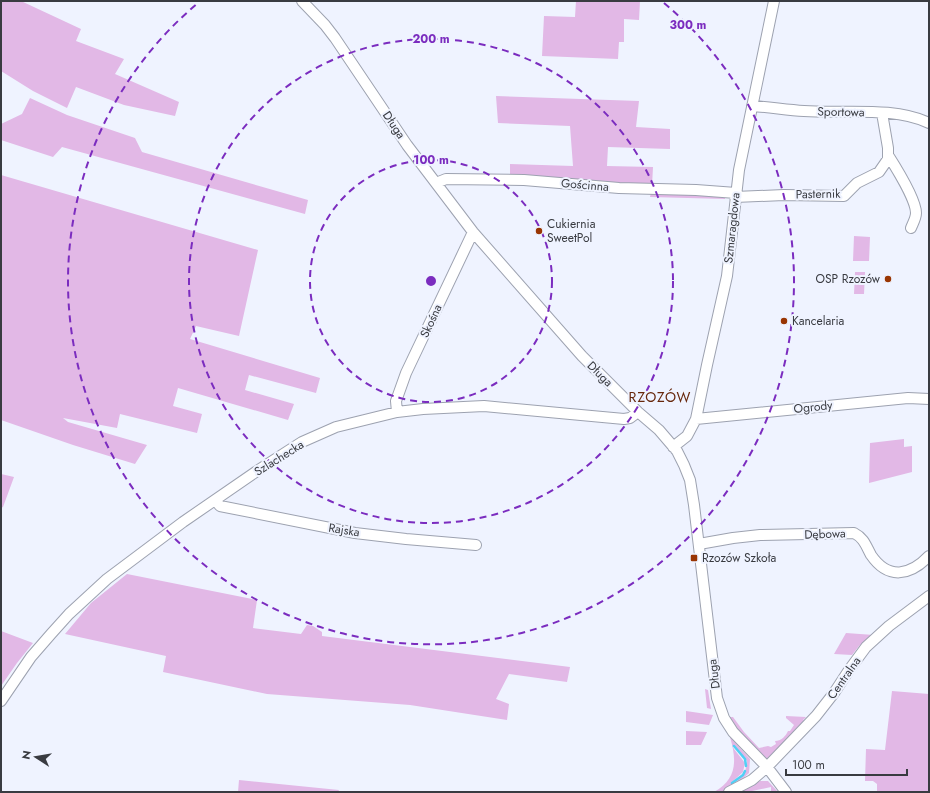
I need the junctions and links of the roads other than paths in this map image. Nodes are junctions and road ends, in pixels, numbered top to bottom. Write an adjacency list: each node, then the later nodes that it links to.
1 (302, 1): 7 (street, Długa)
2 (774, 1): 3 (street, Szmaragdowa)
3 (752, 106): 4 (street, Sportowa); 8 (street, Szmaragdowa)
4 (882, 113): 5 (street, Sportowa); 6 (street)
5 (929, 123)
6 (888, 155): 8 (street, Pasternik); 9 (street)
7 (436, 183): 8 (street, Gościnna); 10 (street, Długa)
8 (736, 195): 14 (street, Szmaragdowa)
9 (911, 228)
10 (473, 232): 12 (street, Skośna); 13 (street, Długa)
11 (929, 399): 14 (street, Ogrody)
12 (397, 412): 13 (street, Szlachecka); 16 (street, Szlachecka)
13 (638, 412): 15 (street, Długa)
14 (696, 419): 15 (street, Szmaragdowa)
15 (673, 447): 17 (street, Długa)
16 (215, 500): 18 (street, Rajska); 21 (street, Szlachecka)
17 (698, 544): 19 (street, Dębowa); 22 (street, Długa)
18 (476, 545)
19 (929, 556)
20 (929, 596): 22 (street, Centralna)
21 (1, 701)
22 (767, 768): 23 (street, Centralna); 24 (street, Długa)
23 (729, 792)
24 (786, 792)

